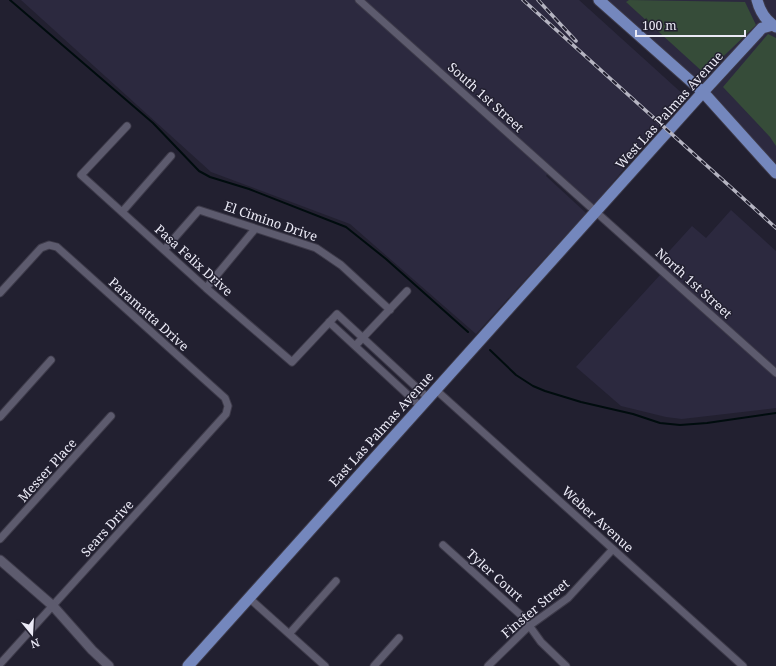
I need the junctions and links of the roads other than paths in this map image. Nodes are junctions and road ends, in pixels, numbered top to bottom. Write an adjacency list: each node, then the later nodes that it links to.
1 (361, 0): 9 (street, South 1st Street)
2 (599, 0): 5 (main road)
3 (757, 0): 4 (main road, West Las Palmas Avenue)
4 (770, 27): 5 (main road, West Las Palmas Avenue)
5 (703, 92): 8 (main road); 9 (main road, West Las Palmas Avenue)
6 (127, 126): 10 (street, Pasa Felix Drive)
7 (171, 156): 10 (street)
8 (776, 173)
9 (596, 211): 21 (street, North 1st Street); 22 (main road, East Las Palmas Avenue)
10 (122, 212): 12 (street, Pasa Felix Drive)
11 (255, 228): 12 (street, El Cimino Drive); 13 (street); 16 (street, El Cimino Drive)
12 (164, 250): 13 (street, Pasa Felix Drive)
13 (206, 288): 17 (street, Pasa Felix Drive)
14 (407, 291): 16 (street)
15 (0, 293): 23 (street, Paramatta Drive)
16 (390, 310): 18 (street)
17 (329, 322): 18 (street); 19 (street)
18 (362, 338): 19 (street); 22 (street)
19 (355, 346): 22 (street)
20 (51, 360): 25 (street)
21 (776, 373)
22 (428, 398): 28 (street, Weber Avenue); 31 (main road, East Las Palmas Avenue)
23 (228, 406): 32 (street, Sears Drive)
24 (111, 416): 26 (street, Messer Place)
25 (0, 417)
26 (0, 539)
27 (443, 545): 33 (street, Tyler Court)
28 (613, 549): 33 (street, Finster Street); 43 (street, Weber Avenue)
29 (0, 560): 32 (street)
30 (336, 581): 34 (street)
31 (249, 598): 34 (street); 38 (main road, East Las Palmas Avenue)
32 (53, 606): 36 (street, Sears Drive); 37 (street)
33 (529, 626): 41 (street, Finster Street); 42 (street, Tyler Court)
34 (289, 634): 39 (street)
35 (399, 638): 40 (street)
36 (0, 664)
37 (109, 666)
38 (188, 666)
39 (325, 666)
40 (374, 666)
41 (488, 666)
42 (566, 666)
43 (743, 666)

